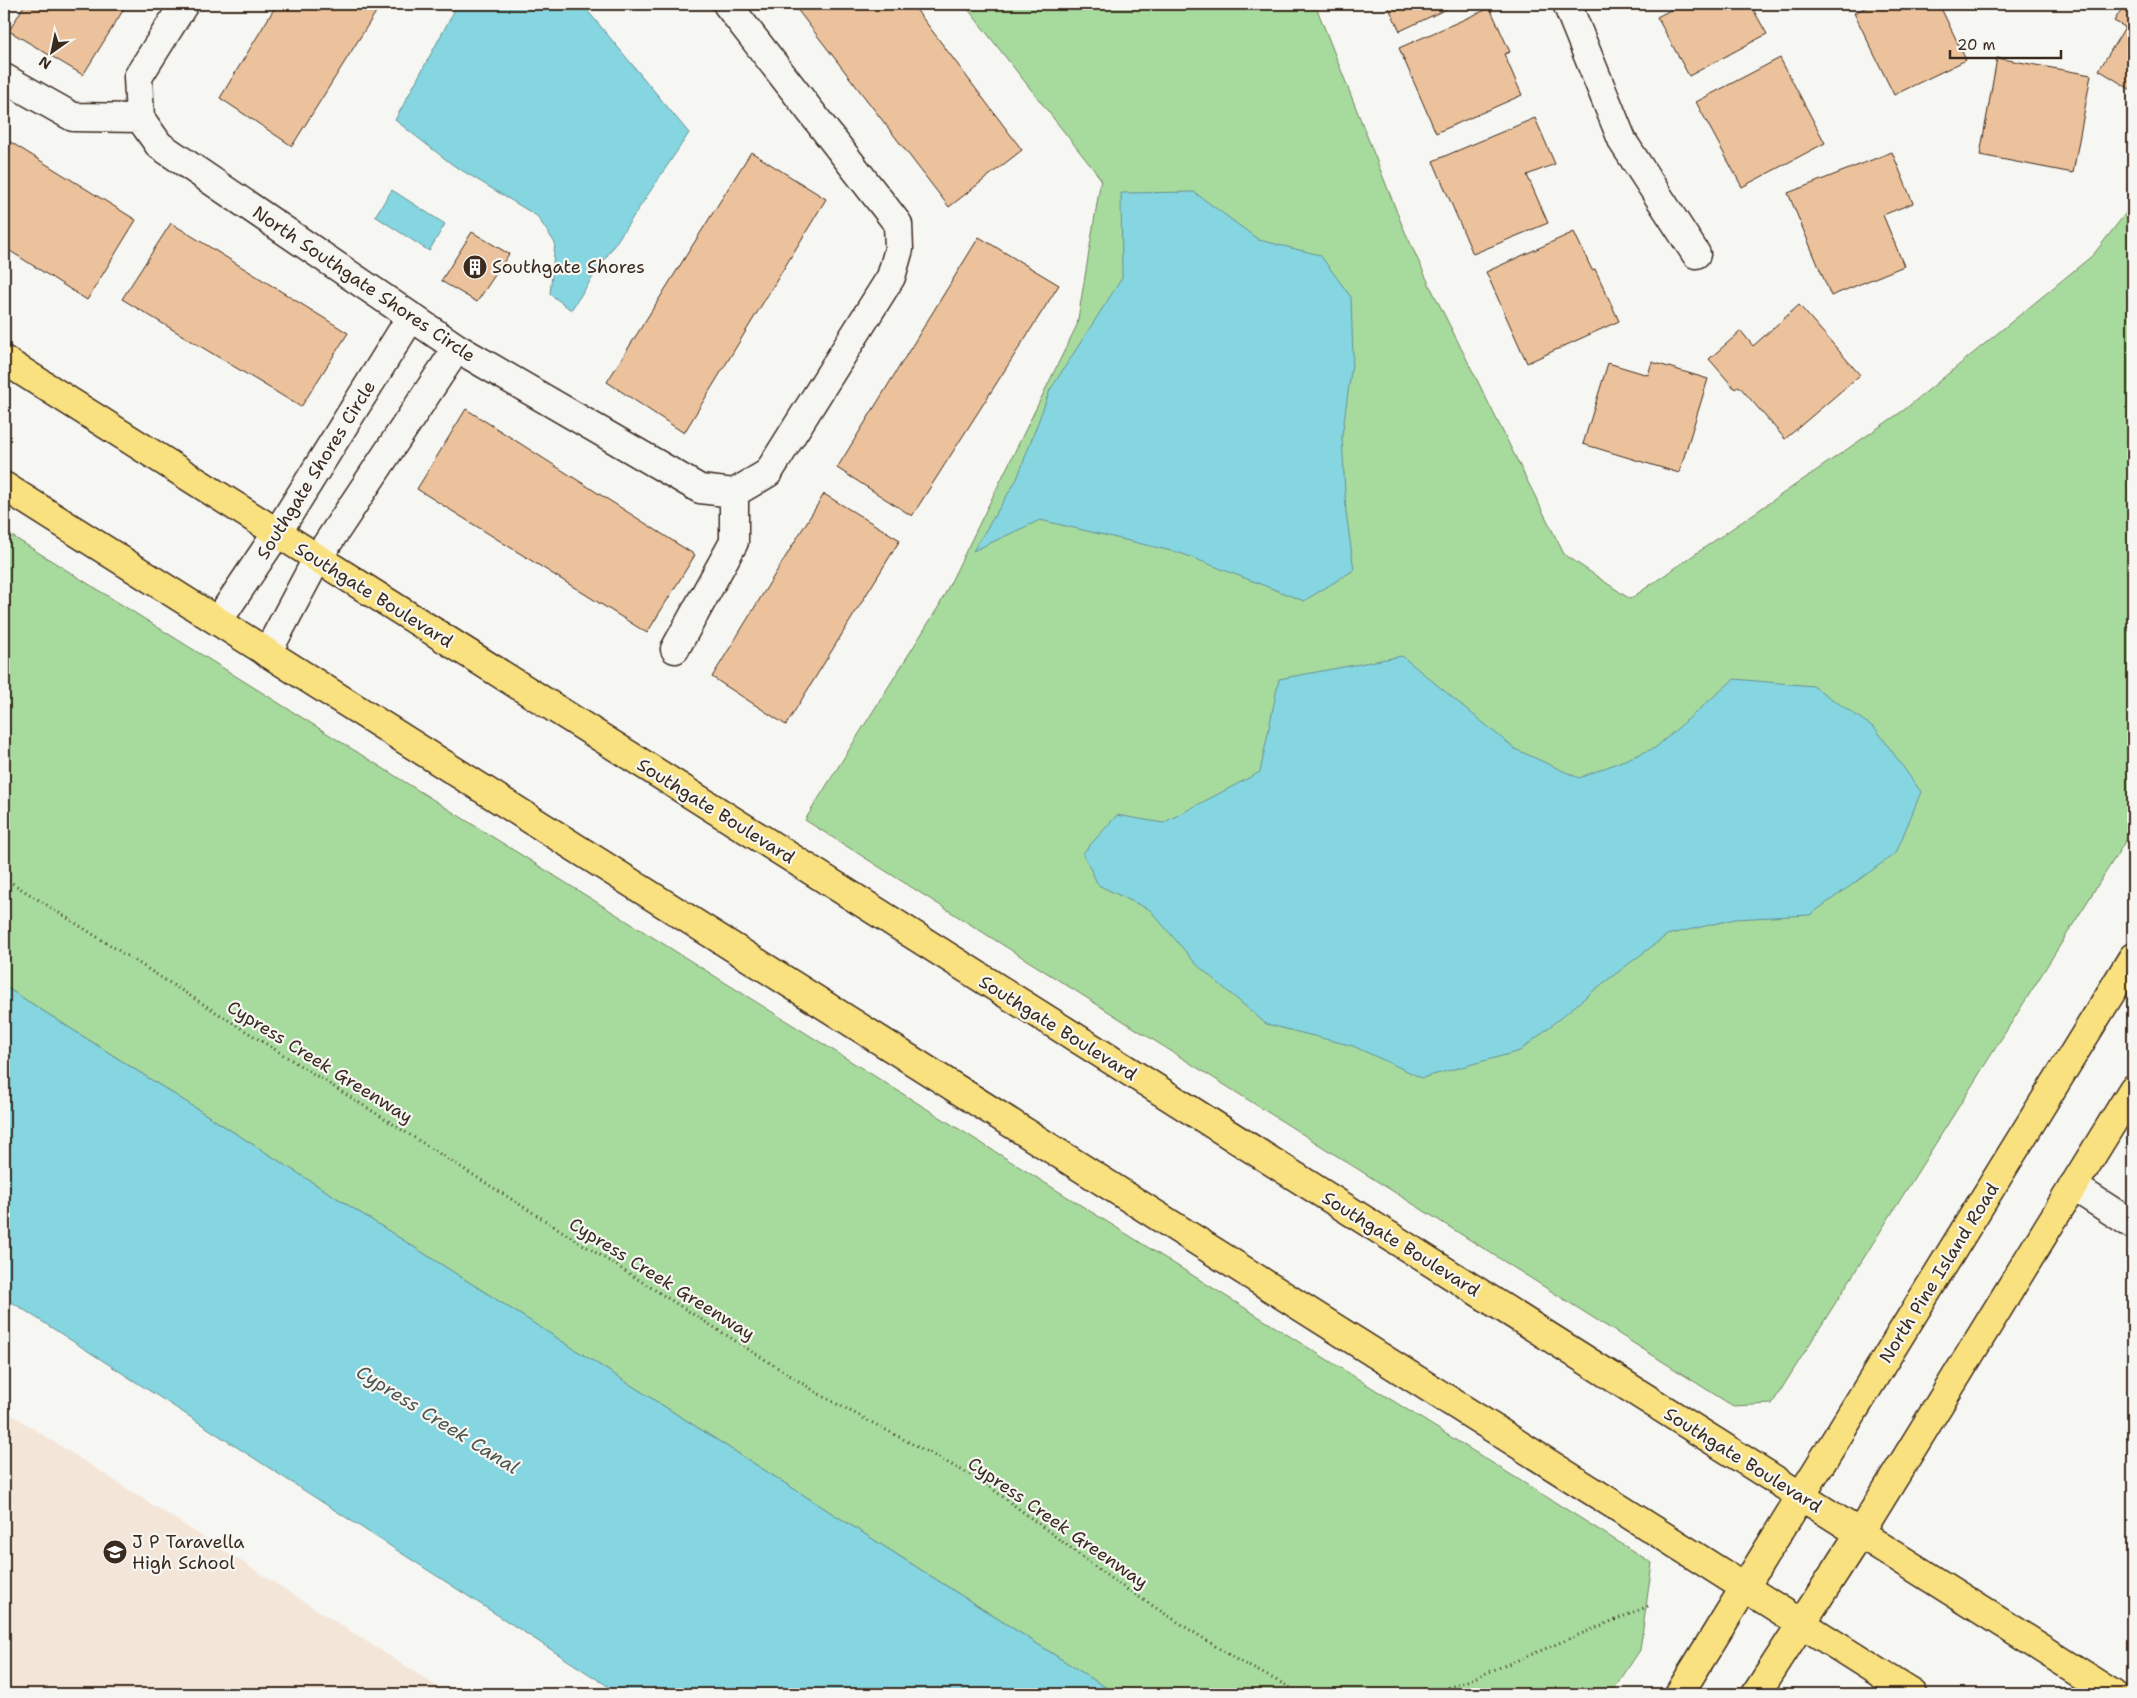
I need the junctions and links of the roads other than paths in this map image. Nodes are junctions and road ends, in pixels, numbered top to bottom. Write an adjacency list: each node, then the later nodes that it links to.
1 (184, 4): 5 (street)
2 (727, 4): 11 (street)
3 (1568, 4): 6 (street)
4 (4, 78): 5 (street)
5 (140, 118): 7 (street, North Southgate Shores Circle)
6 (1696, 254)
7 (411, 317): 8 (street, North Southgate Shores Circle); 12 (street, Southgate Shores Circle)
8 (457, 348): 11 (street, North Southgate Shores Circle); 13 (street)
9 (4, 360): 12 (main road, Southgate Boulevard)
10 (4, 486): 14 (main road)
11 (734, 493): 15 (street)
12 (277, 534): 13 (main road, Southgate Boulevard); 14 (street, Southgate Shores Circle)
13 (317, 559): 16 (street); 21 (main road, Southgate Boulevard)
14 (218, 621): 16 (main road)
15 (675, 649)
16 (267, 653): 23 (main road)
17 (2133, 957): 21 (main road, North Pine Island Road)
18 (2133, 1089): 19 (main road)
19 (2073, 1186): 20 (street); 22 (main road)
20 (2133, 1225)
21 (1802, 1497): 22 (main road, Southgate Boulevard); 23 (main road, North Pine Island Road)
22 (1860, 1533): 24 (main road); 28 (main road, Southgate Boulevard)
23 (1746, 1589): 24 (main road); 25 (main road, North Pine Island Road)
24 (1801, 1622): 26 (main road); 27 (main road)
25 (1679, 1694)
26 (1756, 1694)
27 (1914, 1694)
28 (2114, 1694)

